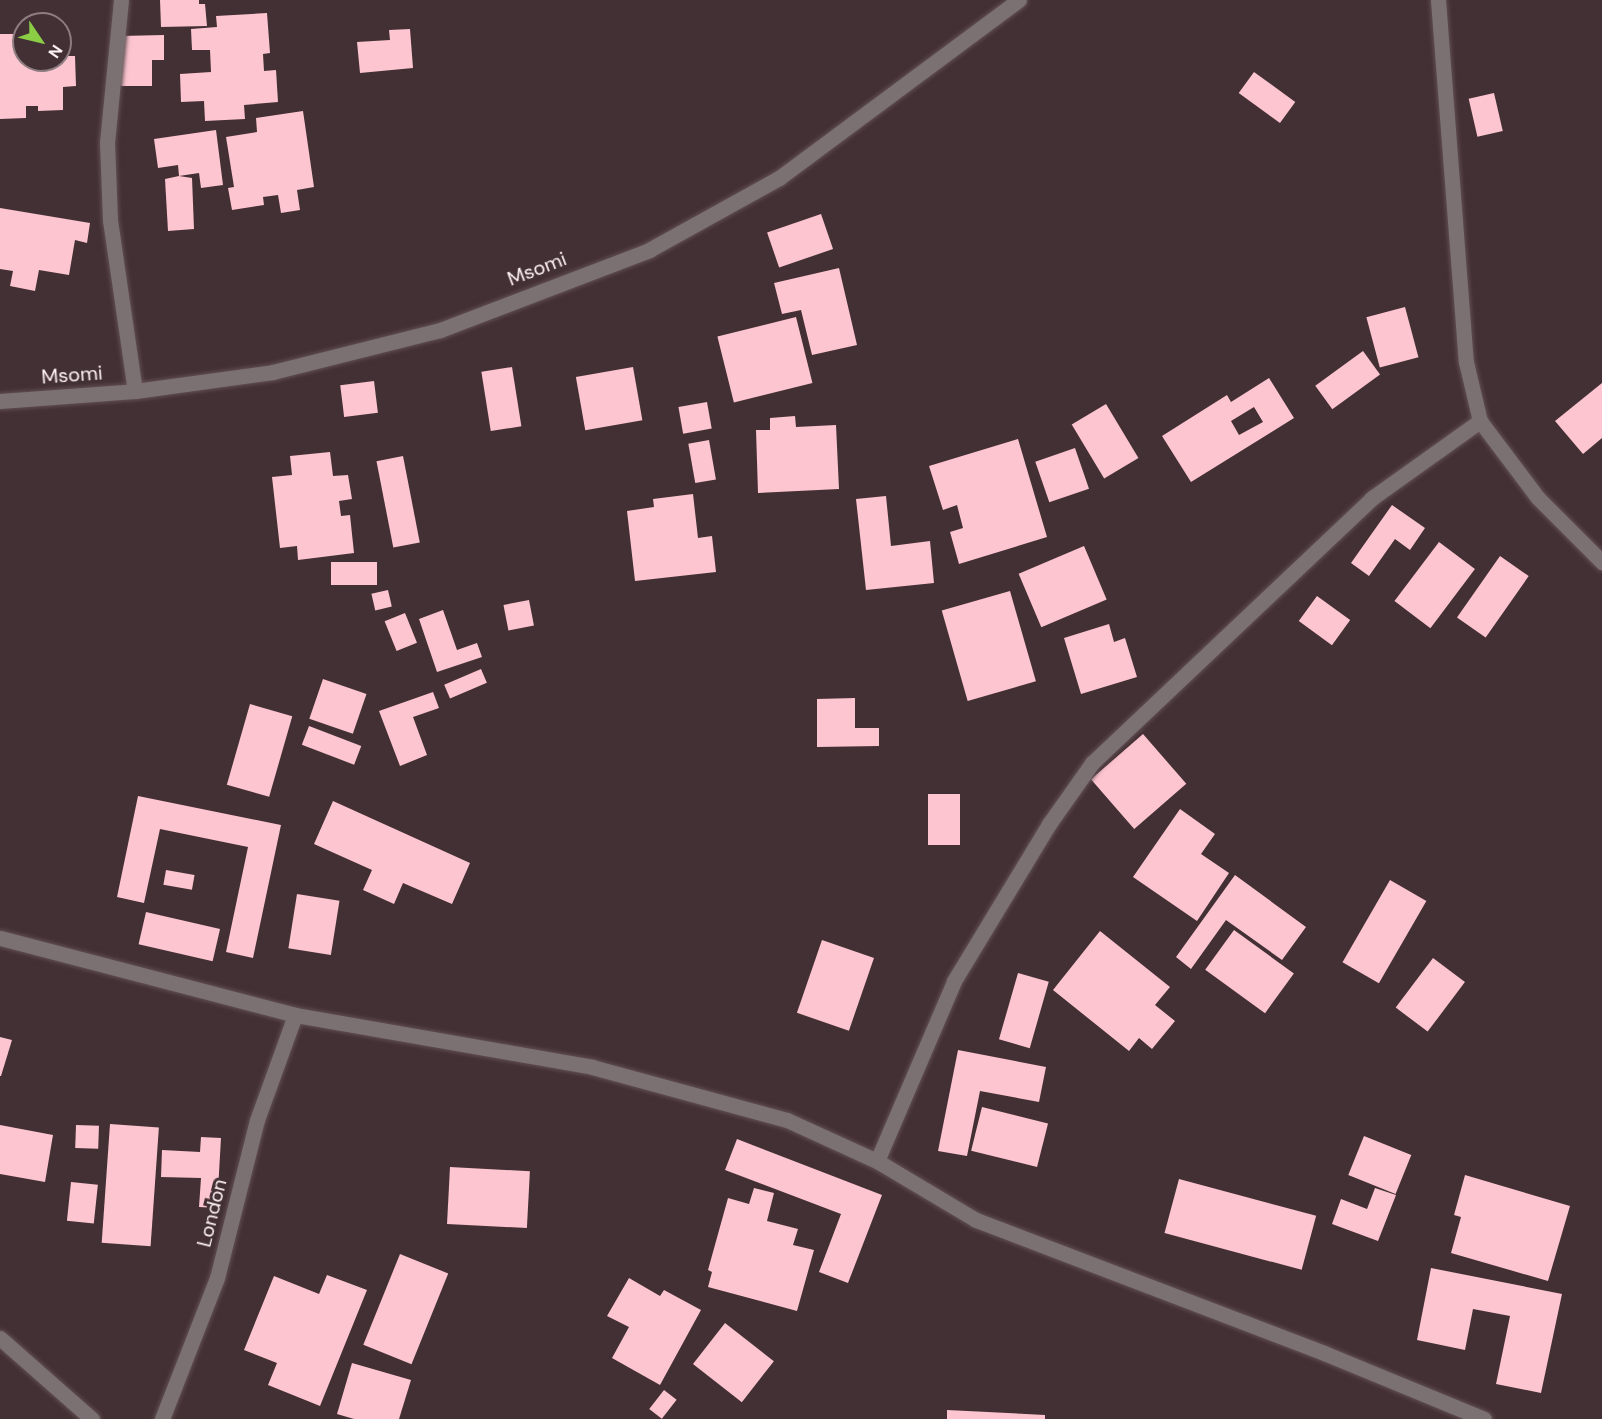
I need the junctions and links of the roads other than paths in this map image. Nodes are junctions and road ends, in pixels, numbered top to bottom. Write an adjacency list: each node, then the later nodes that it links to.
1 (122, 0): 4 (street)
2 (1019, 0): 4 (street, Msomi)
3 (1438, 0): 6 (street)
4 (135, 391): 5 (street, Msomi)
5 (0, 401)
6 (1480, 421): 7 (street); 10 (street)
7 (1602, 562)
8 (0, 938): 9 (street)
9 (295, 1015): 10 (street); 13 (street, London)
10 (877, 1161): 14 (street)
11 (0, 1338): 12 (street)
12 (92, 1419)
13 (162, 1419)
14 (1484, 1419)

